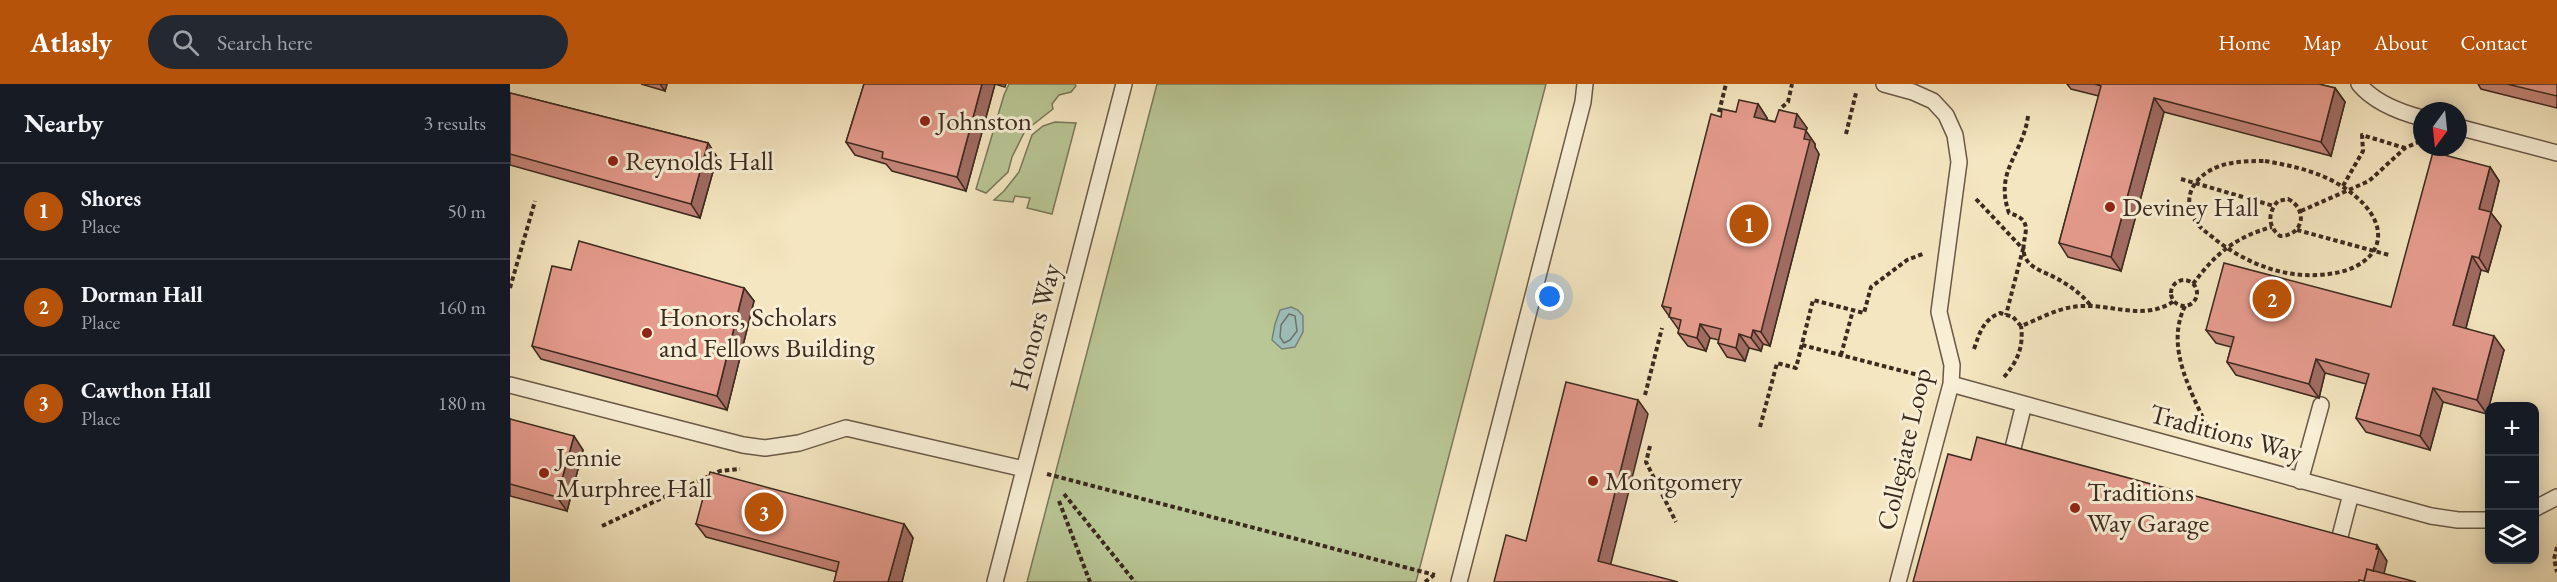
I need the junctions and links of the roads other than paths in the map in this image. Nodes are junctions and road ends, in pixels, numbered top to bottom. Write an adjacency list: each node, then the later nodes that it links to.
1 (1124, 84): 13 (lane, Honors Way)
2 (1585, 84): 21 (lane)
3 (1884, 84): 8 (lane, Collegiate Loop)
4 (2358, 84): 5 (lane)
5 (2413, 115)
6 (2467, 129): 7 (lane)
7 (2557, 153)
8 (1951, 384): 10 (lane, Traditions Way); 22 (lane, Collegiate Loop)
9 (510, 385): 13 (lane)
10 (2024, 404): 12 (lane); 14 (lane, Traditions Way)
11 (2321, 405): 14 (lane)
12 (2011, 456)
13 (1024, 469): 20 (lane, Honors Way)
14 (2301, 481): 15 (lane, Traditions Way)
15 (2351, 494): 18 (lane, Traditions Way); 19 (lane)
16 (2557, 497): 17 (lane)
17 (2539, 507)
18 (2485, 520)
19 (2338, 544)
20 (995, 582)
21 (1459, 582)
22 (1898, 582)

